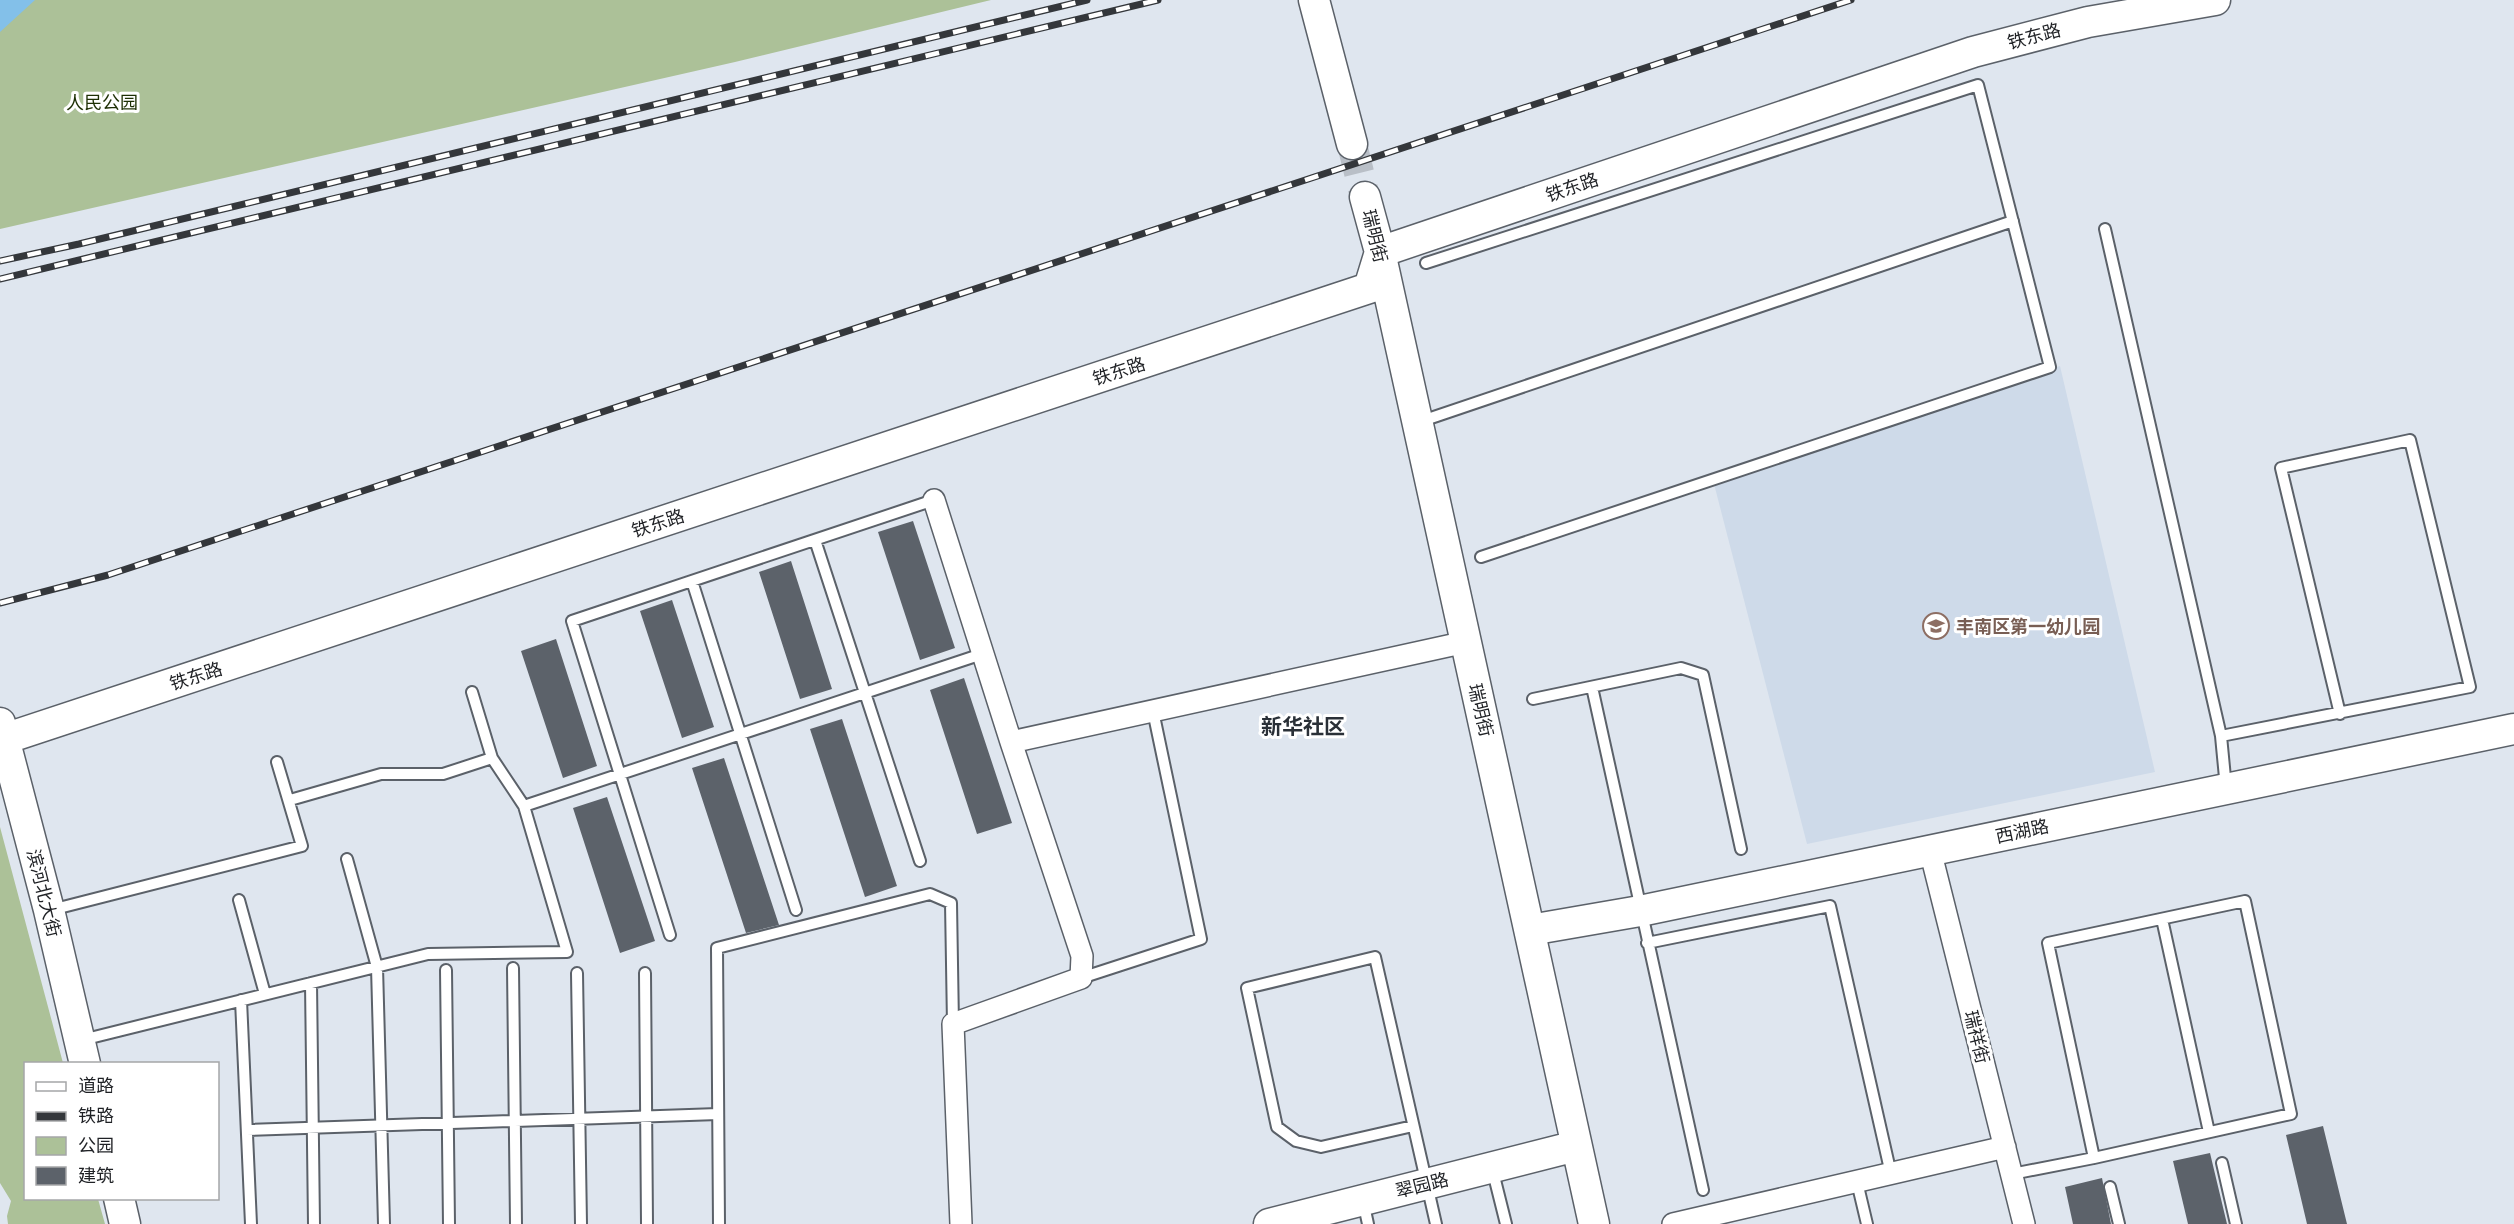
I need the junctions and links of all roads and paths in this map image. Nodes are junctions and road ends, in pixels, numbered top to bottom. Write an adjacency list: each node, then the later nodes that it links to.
1 (1314, 0): 3 (street)
2 (2215, 0): 7 (street, 铁东路)
3 (1352, 144)
4 (1365, 197): 7 (street, 瑞明街)
5 (2013, 221): 8 (lane); 9 (lane); 12 (lane)
6 (2105, 230): 25 (lane)
7 (1380, 252): 9 (street, 瑞明街); 23 (street, 铁东路)
8 (1426, 263)
9 (1417, 423): 14 (street, 瑞明街)
10 (934, 500): 11 (lane); 15 (street)
11 (815, 540): 13 (lane); 18 (lane)
12 (1481, 557)
13 (692, 581): 24 (lane); 29 (lane)
14 (1466, 642): 20 (street); 42 (street, 瑞明街)
15 (982, 654): 18 (lane); 26 (street)
16 (1592, 687): 19 (lane); 33 (lane); 40 (lane)
17 (472, 692): 27 (lane)
18 (865, 693): 24 (lane); 36 (lane)
19 (1533, 699)
20 (1153, 711): 26 (street); 50 (lane)
21 (2340, 714): 21 (lane); 25 (lane)
22 (2514, 729): 30 (street, 西湖路)
23 (2, 731): 38 (street, 滨河北大街)
24 (740, 734): 29 (lane); 39 (lane)
25 (2221, 736): 30 (lane)
26 (1011, 742): 50 (street)
27 (492, 758): 31 (lane); 32 (lane)
28 (277, 762): 31 (lane)
29 (620, 774): 32 (lane); 43 (lane)
30 (2226, 788): 34 (street, 西湖路)
31 (290, 800): 38 (lane)
32 (524, 806): 45 (lane)
33 (1741, 849)
34 (1930, 850): 40 (street, 西湖路); 67 (street, 瑞祥街)
35 (347, 860): 45 (lane)
36 (920, 861)
37 (239, 900): 52 (lane)
38 (49, 910): 55 (street, 滨河北大街)
39 (796, 910)
40 (1640, 911): 42 (street, 西湖路); 44 (lane)
41 (2162, 919): 65 (lane); 65 (lane); 68 (lane)
42 (1530, 930): 66 (street, 瑞明街)
43 (670, 935)
44 (1647, 943): 71 (lane); 76 (lane)
45 (377, 967): 51 (lane); 61 (lane)
46 (513, 968): 59 (lane)
47 (446, 970): 60 (lane)
48 (577, 973): 58 (lane)
49 (645, 973): 57 (lane)
50 (1082, 978): 54 (street)
51 (311, 983): 52 (lane); 63 (lane)
52 (265, 994): 53 (lane)
53 (241, 1000): 55 (lane); 64 (lane)
54 (953, 1024): 56 (lane); 90 (street)
55 (82, 1052)
56 (718, 1114): 57 (lane); 89 (lane)
57 (646, 1117): 58 (lane); 88 (lane)
58 (580, 1119): 59 (lane); 87 (lane)
59 (515, 1121): 60 (lane); 86 (lane)
60 (447, 1124): 61 (lane); 85 (lane)
61 (381, 1126): 63 (lane); 84 (lane)
62 (1413, 1126): 62 (lane); 74 (lane)
63 (313, 1128): 64 (lane); 83 (lane)
64 (247, 1130): 82 (lane)
65 (2209, 1132): 68 (lane)
66 (1576, 1146): 70 (street, 翠园路); 94 (street, 瑞明街)
67 (2005, 1148): 71 (street); 72 (street, 瑞祥街)
68 (2094, 1158): 72 (lane)
69 (2222, 1163): 99 (lane)
70 (1492, 1167): 74 (street, 翠园路); 93 (lane)
71 (1891, 1174): 73 (street)
72 (2012, 1174): 97 (street, 瑞祥街)
73 (1857, 1182): 79 (street); 96 (lane)
74 (1426, 1184): 78 (street, 翠园路); 92 (lane)
75 (2110, 1187): 98 (lane)
76 (1703, 1190)
77 (119, 1200): 81 (street)
78 (1366, 1212): 80 (street, 翠园路)
79 (1731, 1218): 95 (street)
80 (1299, 1220): 91 (street, 翠园路)
81 (125, 1224)
82 (251, 1224)
83 (314, 1224)
84 (384, 1224)
85 (449, 1224)
86 (516, 1224)
87 (581, 1224)
88 (647, 1224)
89 (719, 1224)
90 (961, 1224)
91 (1269, 1224)
92 (1436, 1224)
93 (1506, 1224)
94 (1594, 1224)
95 (1674, 1224)
96 (1867, 1224)
97 (2024, 1224)
98 (2119, 1224)
99 (2236, 1224)

